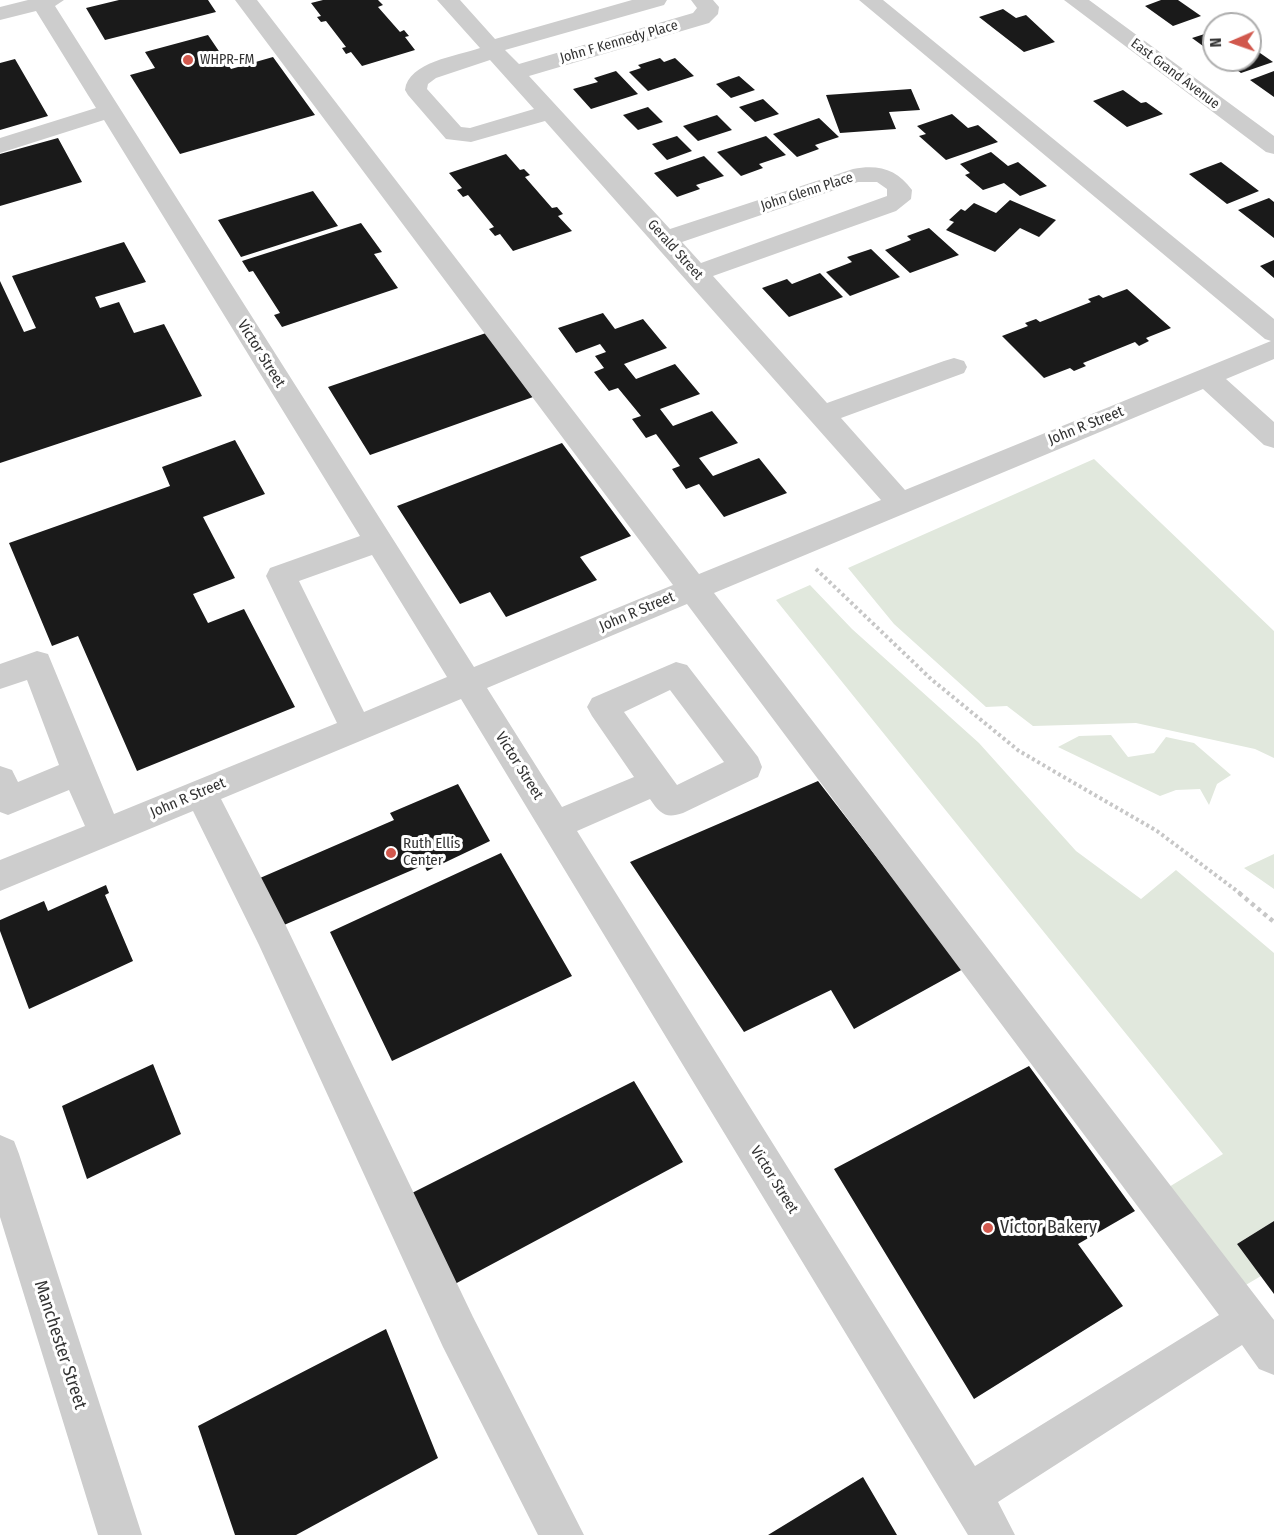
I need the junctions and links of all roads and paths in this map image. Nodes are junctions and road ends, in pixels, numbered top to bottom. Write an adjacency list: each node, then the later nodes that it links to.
1 (246, 0): 26 (street)
2 (448, 0): 9 (street, Gerald Street)
3 (656, 0): 9 (street, John F Kennedy Place)
4 (702, 0): 10 (street, John F Kennedy Place)
5 (870, 0): 17 (street)
6 (1075, 0): 14 (street, East Grand Avenue)
7 (45, 1): 8 (street); 11 (street, Victor Street)
8 (0, 14)
9 (492, 49): 10 (street, Gerald Street); 12 (street, John F Kennedy Place)
10 (514, 73): 12 (street, Gerald Street)
11 (109, 111): 13 (street); 24 (street, Victor Street)
12 (549, 112): 15 (street, Gerald Street)
13 (0, 146)
14 (1274, 147)
15 (665, 239): 16 (street, Gerald Street); 16 (street, John Glenn Place)
16 (696, 273): 21 (street, Gerald Street)
17 (1274, 333)
18 (1274, 349): 20 (street, John R Street)
19 (954, 366): 21 (street)
20 (1206, 377): 22 (street); 23 (street, John R Street)
21 (822, 415): 23 (street, Gerald Street)
22 (1274, 438)
23 (900, 503): 25 (street, John R Street)
24 (378, 541): 28 (street, Victor Street); 29 (street)
25 (798, 545): 26 (street, John R Street); 37 (path)
26 (694, 588): 28 (street, John R Street); 40 (street)
27 (0, 677): 30 (street)
28 (466, 683): 29 (street, John R Street); 34 (street, Victor Street)
29 (356, 729): 33 (street, John R Street)
30 (78, 772): 31 (street); 35 (street)
31 (0, 780)
32 (656, 782): 34 (street)
33 (201, 792): 35 (street, John R Street); 43 (street)
34 (555, 825): 41 (street, Victor Street)
35 (105, 832): 36 (street, John R Street)
36 (0, 876)
37 (1274, 922)
38 (0, 1155): 42 (street, Manchester Street)
39 (1226, 1333): 41 (street)
40 (1274, 1354)
41 (969, 1495): 44 (street, Victor Street)
42 (120, 1535)
43 (562, 1535)
44 (993, 1535)

